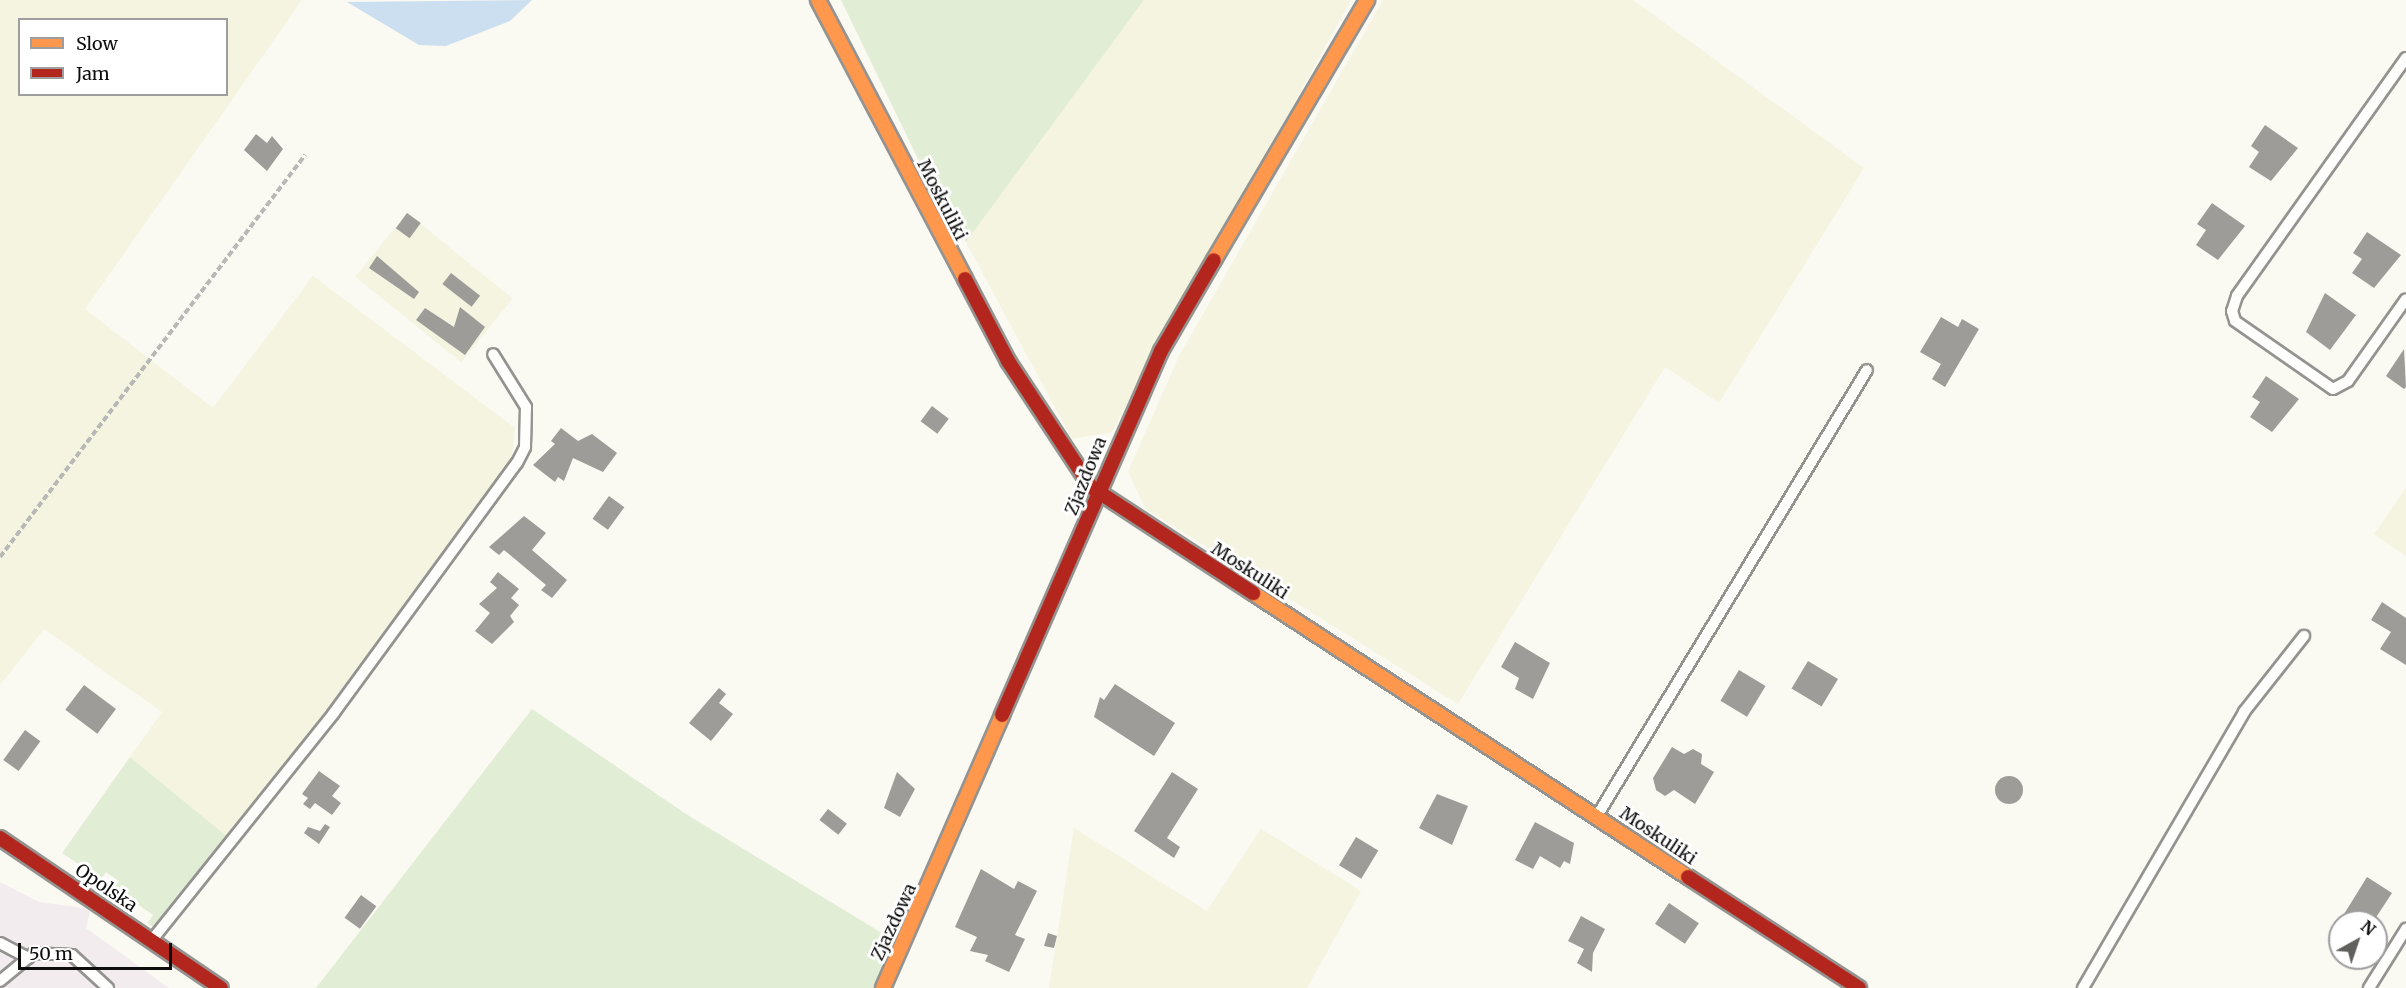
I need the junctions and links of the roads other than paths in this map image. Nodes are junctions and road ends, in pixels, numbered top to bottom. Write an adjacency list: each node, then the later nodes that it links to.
1 (818, 0): 7 (street, Moskuliki)
2 (1366, 0): 7 (street, Zjazdowa)
3 (2406, 58): 4 (lane)
4 (2406, 299)
5 (493, 354): 12 (lane)
6 (1866, 370): 9 (lane)
7 (1098, 493): 9 (street, Moskuliki); 18 (street, Zjazdowa)
8 (2304, 636): 20 (lane)
9 (1597, 816): 19 (street, Moskuliki)
10 (0, 838): 12 (street, Opolska)
11 (2406, 929): 21 (lane)
12 (152, 940): 17 (street, Opolska)
13 (0, 943): 14 (lane)
14 (28, 958): 15 (lane); 16 (lane)
15 (0, 981)
16 (108, 988)
17 (221, 988)
18 (883, 988)
19 (1859, 988)
20 (2083, 988)
21 (2369, 988)

